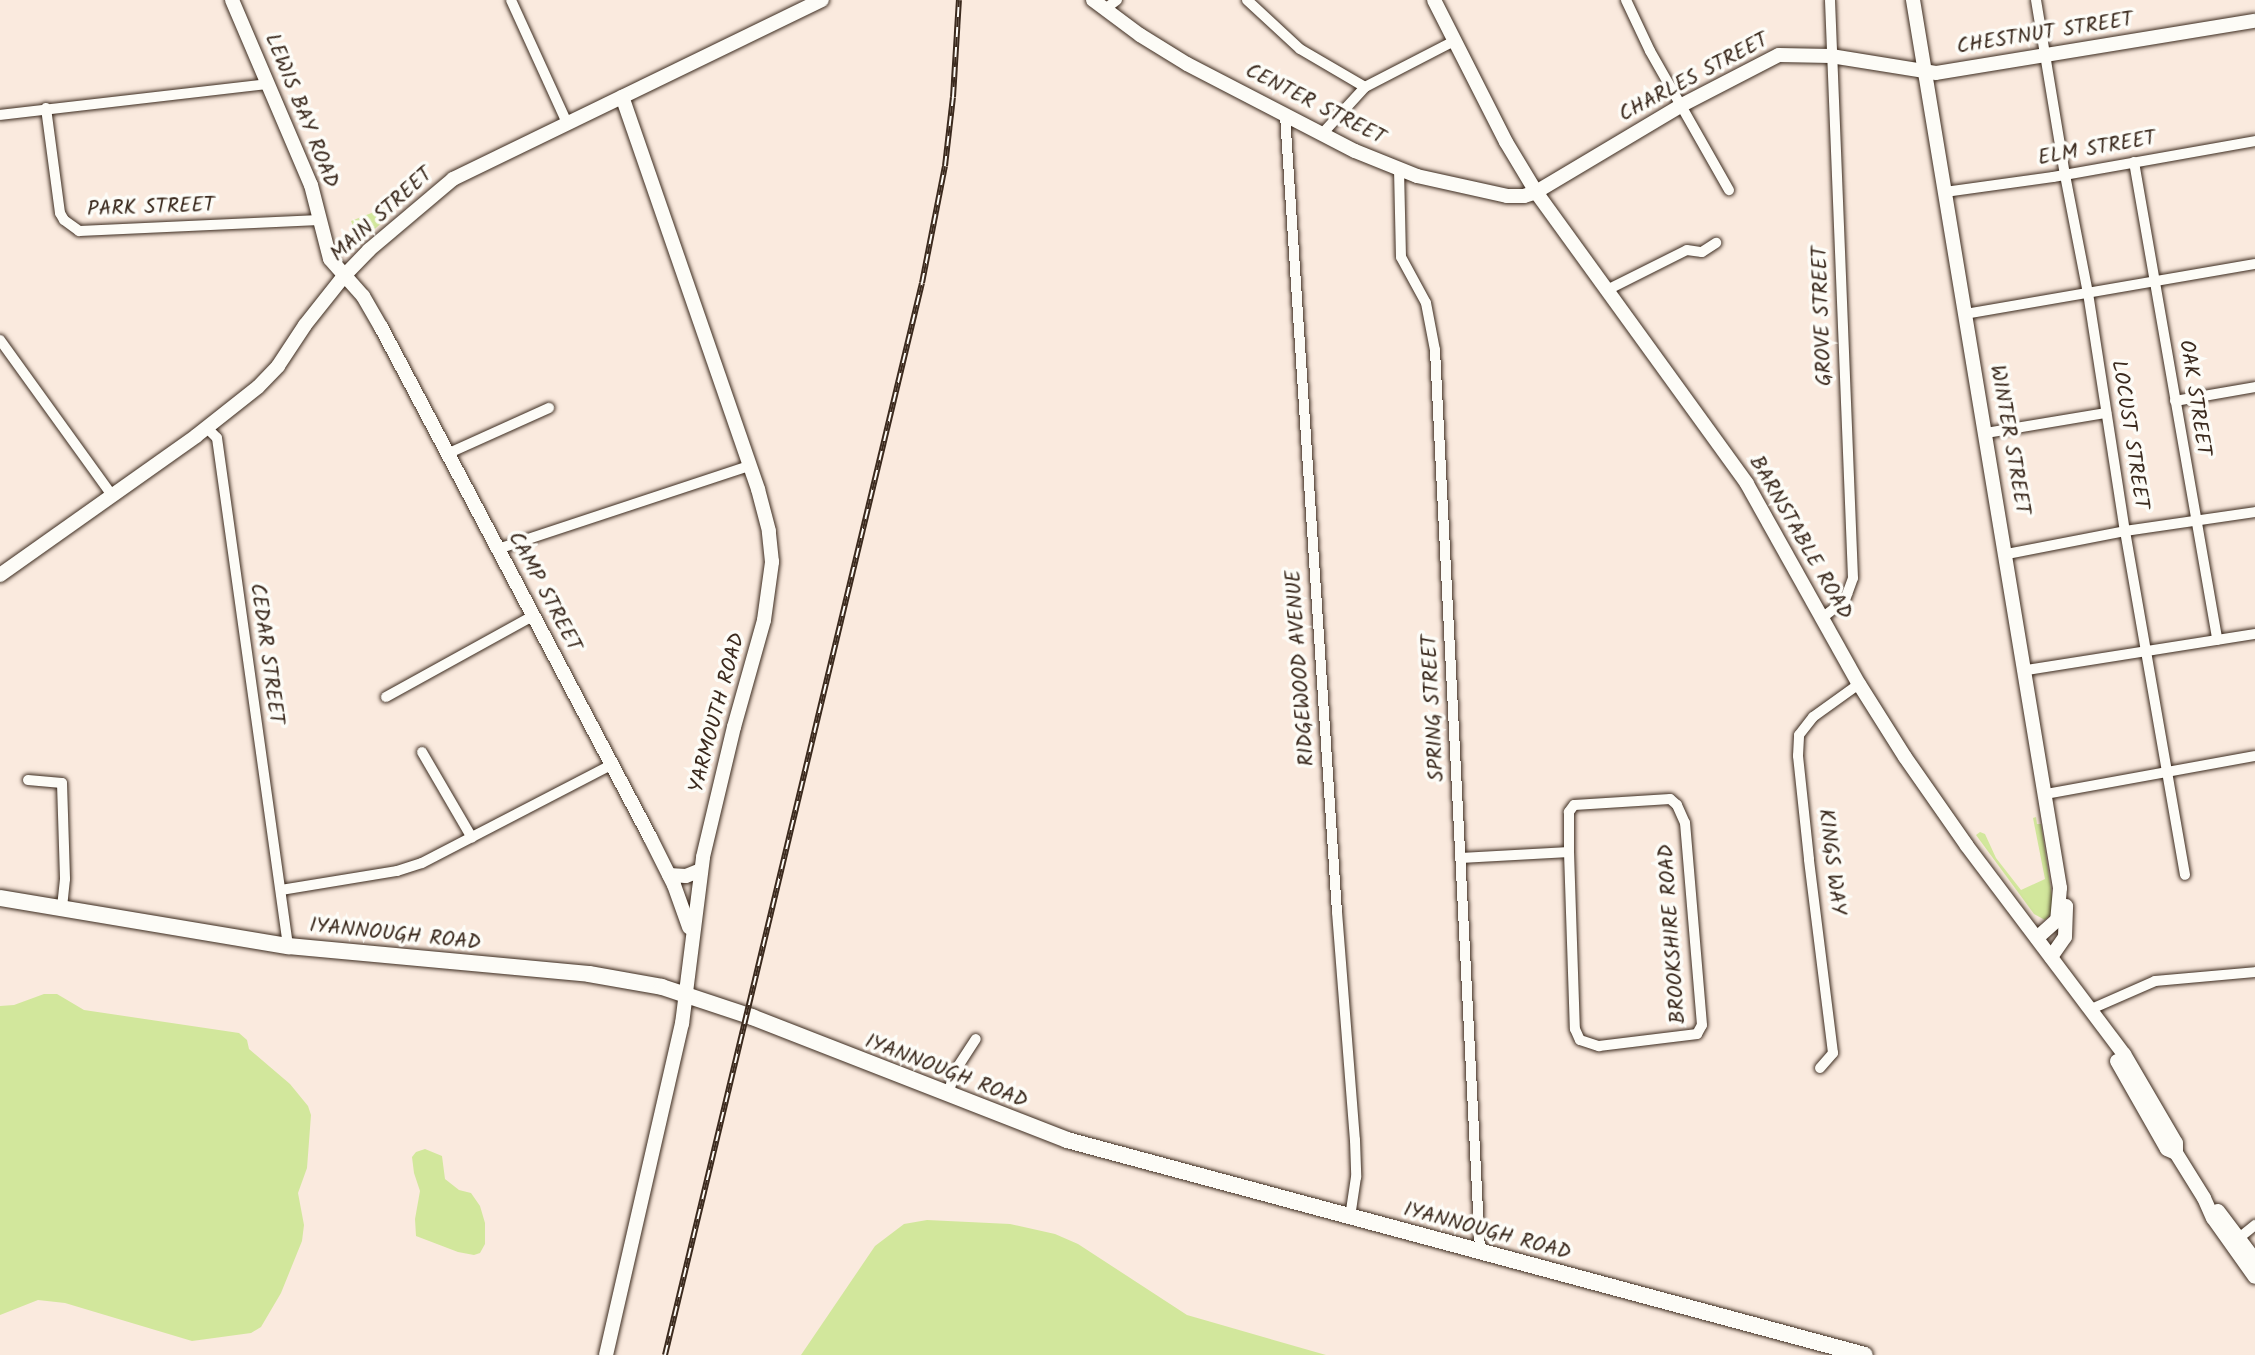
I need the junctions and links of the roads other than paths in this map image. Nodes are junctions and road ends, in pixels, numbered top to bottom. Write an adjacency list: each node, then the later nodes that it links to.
1 (232, 0): 17 (main road, LEWIS BAY ROAD)
2 (511, 0): 24 (street)
3 (822, 0): 19 (main road, MAIN STREET)
4 (1117, 0): 11 (street)
5 (1247, 0): 18 (street)
6 (1434, 0): 13 (main road, BARNSTABLE ROAD)
7 (1626, 0): 20 (street)
8 (1830, 0): 14 (street, GROVE STREET)
9 (1913, 0): 16 (main road, WINTER STREET)
10 (2036, 0): 15 (street, LOCUST STREET)
11 (1099, 5): 23 (main road, CENTER STREET)
12 (2255, 21): 15 (main road, CHESTNUT STREET)
13 (1454, 41): 18 (street); 31 (main road, BARNSTABLE ROAD)
14 (1831, 56): 16 (main road, CHARLES STREET); 20 (main road, CHARLES STREET); 58 (street, GROVE STREET)
15 (2045, 56): 16 (main road, CHESTNUT STREET); 29 (street, LOCUST STREET)
16 (1925, 72): 32 (main road, WINTER STREET)
17 (268, 84): 21 (street); 33 (main road, LEWIS BAY ROAD)
18 (1365, 87): 25 (street)
19 (622, 97): 24 (main road, MAIN STREET); 49 (main road, YARMOUTH ROAD)
20 (1680, 106): 30 (street); 31 (main road, CHARLES STREET)
21 (46, 108): 22 (street); 33 (street, PARK STREET)
22 (0, 115)
23 (1285, 115): 25 (main road, CENTER STREET); 92 (street, RIDGEWOOD AVENUE)
24 (567, 123): 36 (main road, MAIN STREET)
25 (1321, 134): 28 (main road, CENTER STREET)
26 (2255, 141): 27 (street, ELM STREET)
27 (2134, 162): 29 (street, ELM STREET); 37 (street, OAK STREET)
28 (1399, 169): 31 (main road, CENTER STREET); 73 (street, SPRING STREET)
29 (2065, 175): 32 (street, ELM STREET); 39 (street, LOCUST STREET)
30 (1729, 190)
31 (1536, 191): 38 (main road, BARNSTABLE ROAD)
32 (1945, 192): 40 (main road, WINTER STREET)
33 (320, 220): 36 (main road, LEWIS BAY ROAD)
34 (1716, 243): 38 (street)
35 (2255, 264): 37 (street)
36 (344, 276): 46 (main road, MAIN STREET); 48 (main road, CAMP STREET)
37 (2155, 280): 39 (street); 43 (street, OAK STREET)
38 (1607, 290): 58 (main road, BARNSTABLE ROAD)
39 (2088, 293): 40 (street); 45 (street, LOCUST STREET)
40 (1965, 314): 47 (main road, WINTER STREET)
41 (0, 340): 50 (street)
42 (2255, 387): 43 (street)
43 (2175, 401): 52 (street, OAK STREET)
44 (549, 408): 48 (street)
45 (2106, 413): 47 (street); 53 (street, LOCUST STREET)
46 (207, 428): 50 (main road, MAIN STREET); 78 (street, CEDAR STREET)
47 (1986, 433): 55 (main road, WINTER STREET)
48 (447, 454): 54 (main road, CAMP STREET)
49 (749, 466): 54 (street); 74 (main road, YARMOUTH ROAD)
50 (111, 494): 56 (main road, MAIN STREET)
51 (2255, 512): 52 (street)
52 (2195, 521): 53 (street); 60 (street, OAK STREET)
53 (2125, 531): 55 (street); 61 (street, LOCUST STREET)
54 (498, 549): 57 (main road, CAMP STREET)
55 (2007, 554): 62 (main road, WINTER STREET)
56 (0, 575)
57 (533, 616): 64 (street); 67 (main road, CAMP STREET)
58 (1822, 618): 63 (main road, BARNSTABLE ROAD)
59 (2255, 634): 60 (street)
60 (2217, 640): 61 (street)
61 (2146, 653): 62 (street); 68 (street, LOCUST STREET)
62 (2026, 670): 70 (main road, WINTER STREET)
63 (1859, 684): 82 (main road, BARNSTABLE ROAD); 89 (street, KINGS WAY)
64 (386, 697)
65 (422, 752): 71 (street)
66 (2255, 756): 68 (street)
67 (611, 765): 71 (street); 75 (main road, CAMP STREET)
68 (2166, 772): 70 (street); 76 (street, LOCUST STREET)
69 (28, 780): 80 (street)
70 (2046, 794): 77 (main road, WINTER STREET)
71 (472, 838): 78 (street)
72 (1569, 852): 72 (street, BROOKSHIRE ROAD); 73 (street)
73 (1461, 858): 95 (street, SPRING STREET)
74 (701, 870): 75 (main road); 81 (main road, YARMOUTH ROAD)
75 (668, 875): 81 (main road, CAMP STREET)
76 (2185, 876)
77 (2060, 888): 82 (main road, WINTER STREET); 84 (main road, WINTER STREET)
78 (281, 890): 83 (street, CEDAR STREET)
79 (0, 898): 80 (main road, IYANNOUGH ROAD)
80 (62, 908): 83 (main road, IYANNOUGH ROAD)
81 (691, 936): 86 (main road, YARMOUTH ROAD)
82 (2037, 938): 84 (main road, BARNSTABLE ROAD)
83 (288, 946): 86 (main road, IYANNOUGH ROAD)
84 (2052, 957): 87 (main road, BARNSTABLE ROAD)
85 (2255, 972): 87 (street)
86 (686, 994): 90 (main road, IYANNOUGH ROAD); 98 (main road, YARMOUTH ROAD)
87 (2093, 1015): 91 (main road, BARNSTABLE ROAD)
88 (976, 1039): 90 (street)
89 (1820, 1068)
90 (948, 1095): 92 (main road, IYANNOUGH ROAD)
91 (2204, 1198): 94 (main road, BARNSTABLE ROAD); 97 (main road, BARNSTABLE ROAD)
92 (1350, 1217): 95 (main road, IYANNOUGH ROAD)
93 (2255, 1225): 94 (street)
94 (2239, 1238): 96 (main road, BARNSTABLE ROAD)
95 (1480, 1252): 99 (main road, IYANNOUGH ROAD)
96 (2255, 1260)
97 (2255, 1277)
98 (606, 1355)
99 (1866, 1355)

